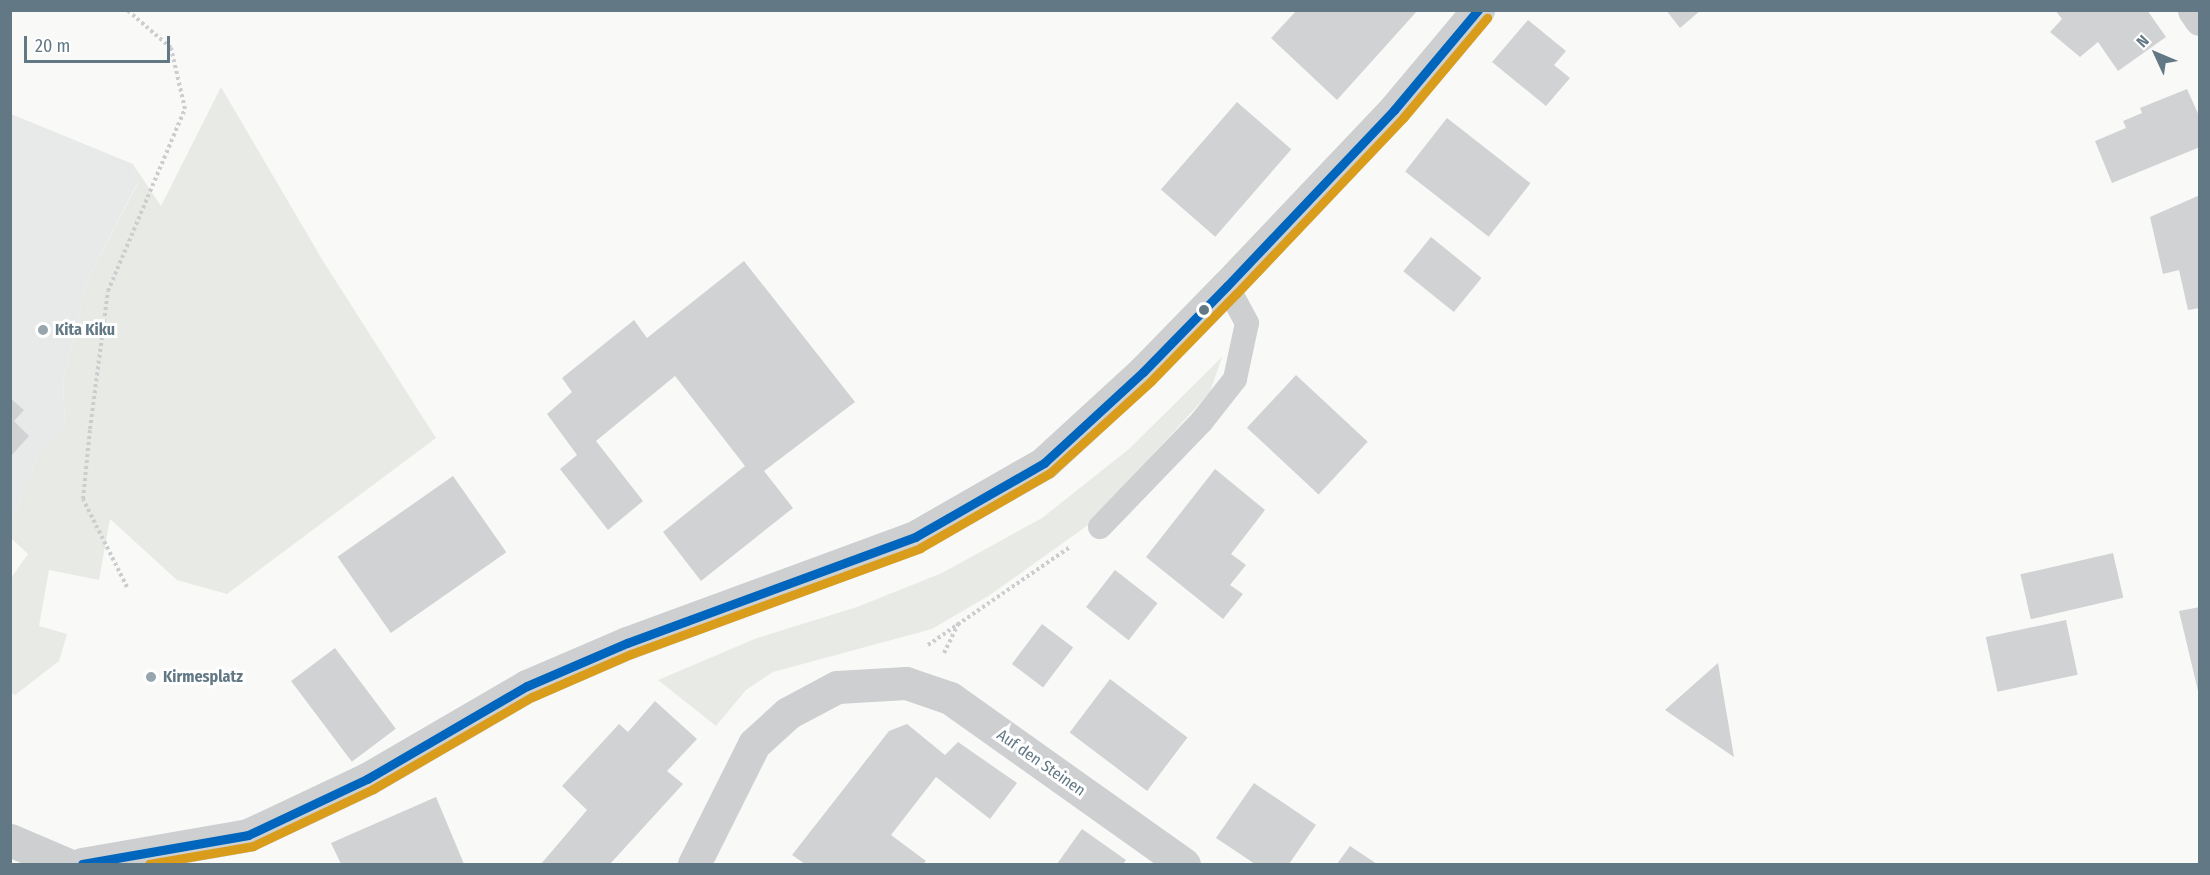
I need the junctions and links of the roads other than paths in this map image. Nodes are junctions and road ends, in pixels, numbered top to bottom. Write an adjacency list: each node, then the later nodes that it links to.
1 (1478, 10): 4 (street)
2 (2194, 10): 3 (street)
3 (2199, 20)
4 (1227, 286): 5 (lane); 8 (street)
5 (1100, 527)
6 (10, 840): 7 (street)
7 (66, 864)
8 (82, 864)
9 (694, 864): 10 (street, Auf den Steinen)
10 (1184, 864)

